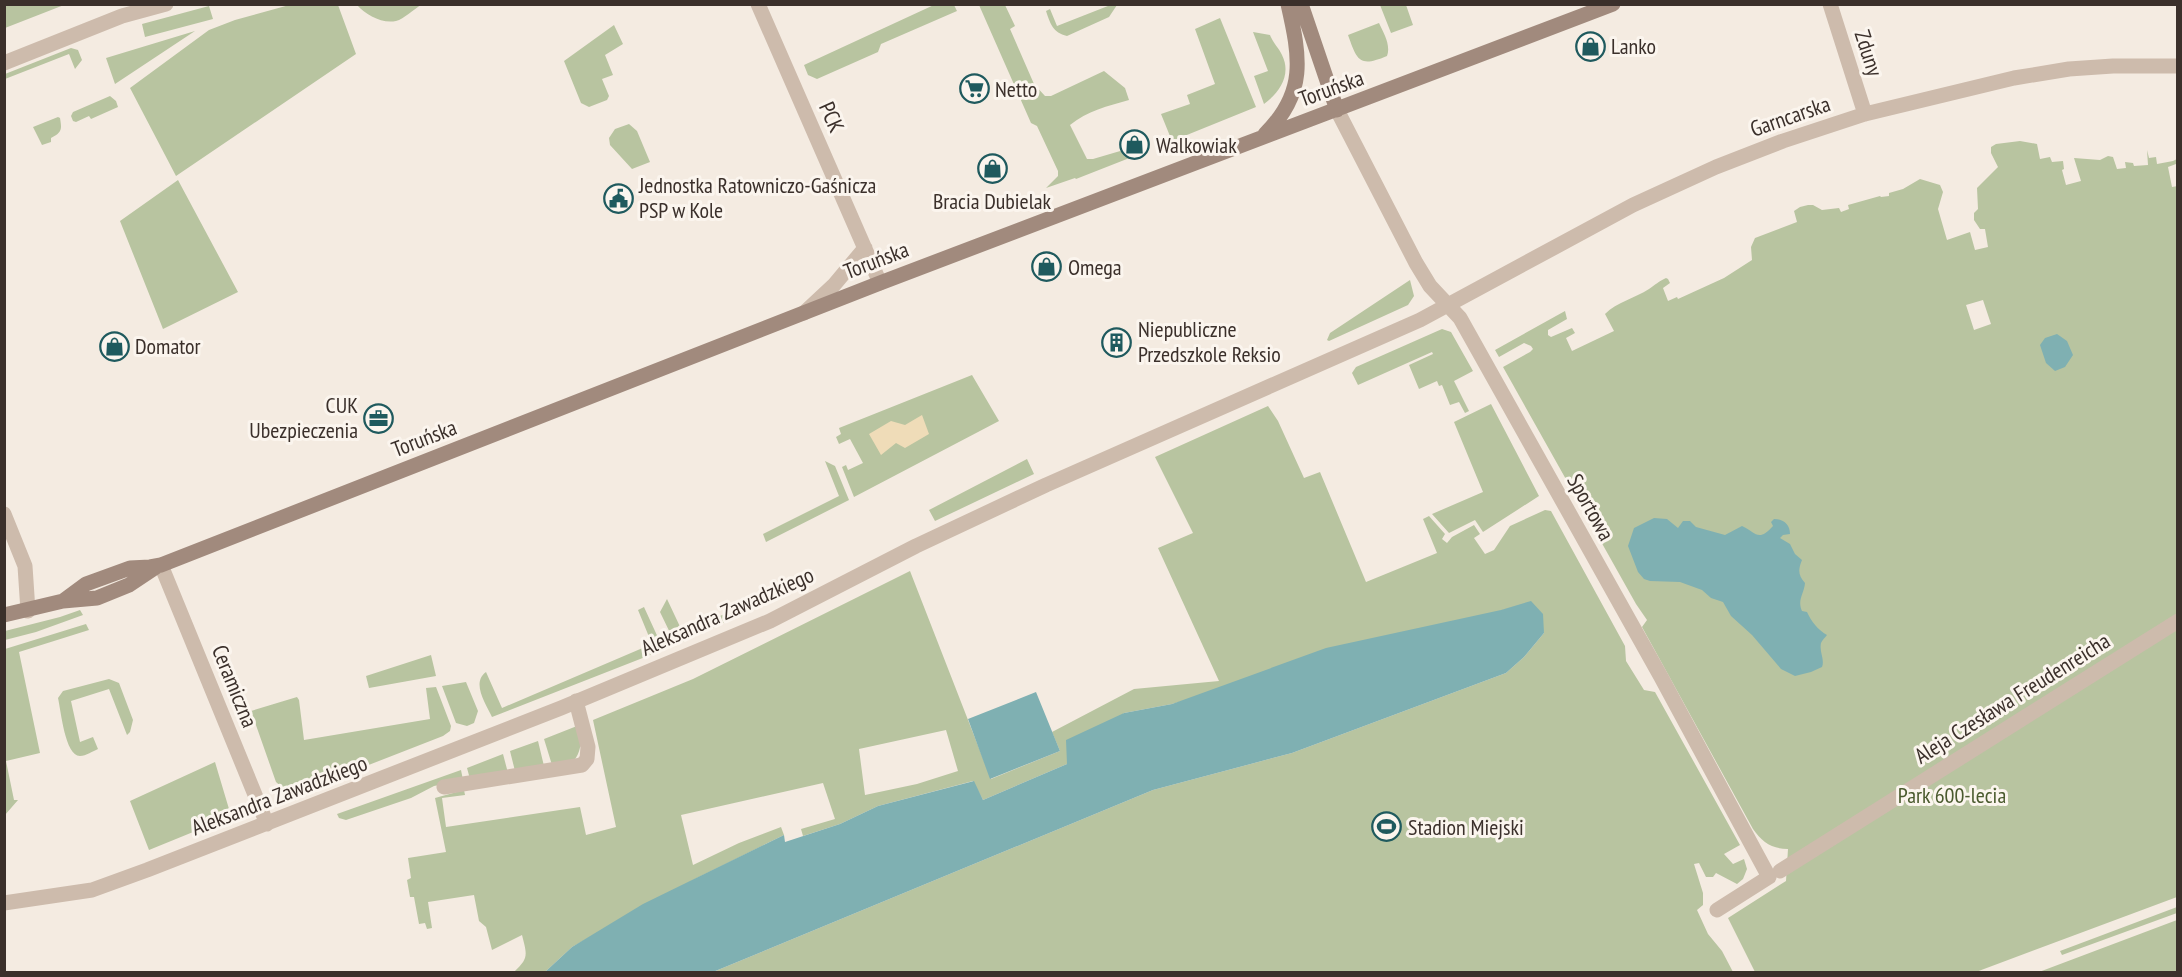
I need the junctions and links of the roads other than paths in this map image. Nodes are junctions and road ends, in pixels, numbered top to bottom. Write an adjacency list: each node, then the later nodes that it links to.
1 (166, 4): 7 (street)
2 (758, 4): 12 (street, PCK)
3 (1288, 4): 11 (street)
4 (1301, 4): 9 (street)
5 (1613, 4): 9 (street, Toruńska)
6 (1830, 4): 10 (street, Zduny)
7 (4, 63)
8 (2178, 66): 10 (street, Garncarska)
9 (1336, 110): 11 (street, Toruńska); 14 (street, Sportowa)
10 (1865, 114): 14 (street, Garncarska)
11 (1261, 138): 13 (street, Toruńska)
12 (865, 248): 13 (street, PCK); 15 (street)
13 (880, 283): 15 (street, Toruńska)
14 (1447, 305): 21 (street, Aleksandra Zawadzkiego); 26 (street, Sportowa)
15 (804, 312): 17 (street, Toruńska)
16 (4, 514): 18 (street)
17 (159, 565): 18 (street, Toruńska); 23 (street, Ceramiczna)
18 (28, 611): 19 (street, Toruńska)
19 (4, 615)
20 (2178, 621): 24 (street, Aleja Czesława Freudenreicha)
21 (576, 701): 22 (street); 23 (street, Aleksandra Zawadzkiego)
22 (444, 787)
23 (267, 824): 25 (street, Aleksandra Zawadzkiego)
24 (1780, 871)
25 (4, 903)
26 (1717, 910)

